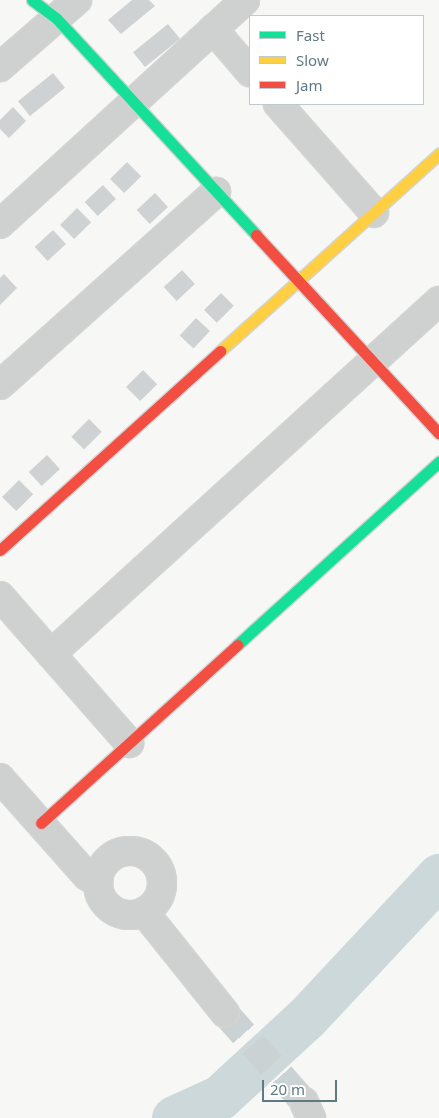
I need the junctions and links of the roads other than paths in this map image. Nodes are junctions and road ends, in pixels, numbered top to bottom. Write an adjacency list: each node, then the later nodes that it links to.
1 (32, 0): 4 (street)
2 (78, 0): 4 (street)
3 (246, 0): 5 (street)
4 (57, 19): 6 (street); 8 (street)
5 (213, 29): 7 (street); 8 (street)
6 (0, 67)
7 (249, 71)
8 (133, 101): 11 (street); 13 (street)
9 (279, 105): 12 (street)
10 (439, 154): 12 (street)
11 (216, 192): 14 (street); 17 (street)
12 (374, 213): 14 (street)
13 (0, 224)
14 (298, 281): 16 (street); 20 (street)
15 (439, 301): 16 (street)
16 (372, 361): 18 (street); 22 (street)
17 (0, 385)
18 (439, 433)
19 (439, 462): 23 (street)
20 (0, 550)
21 (0, 596): 22 (street)
22 (51, 654): 23 (street)
23 (129, 743): 25 (street)
24 (0, 778): 25 (street)
25 (40, 823): 26 (street)
26 (98, 882): 27 (street); 27 (street)
27 (144, 912): 28 (street)
28 (225, 1013)

